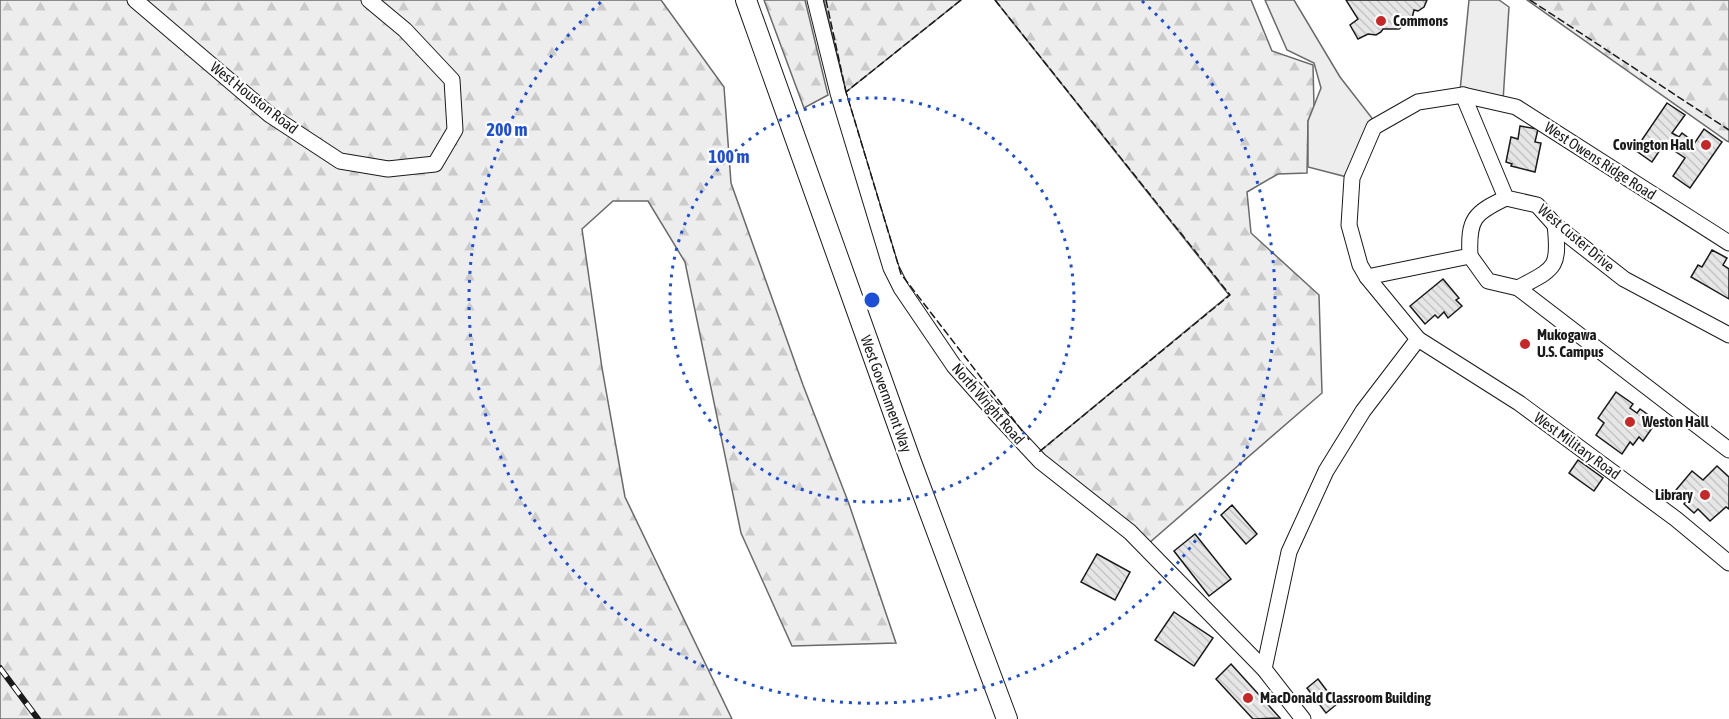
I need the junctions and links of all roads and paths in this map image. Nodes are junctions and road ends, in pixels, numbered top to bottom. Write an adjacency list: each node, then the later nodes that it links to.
1 (135, 0): 2 (street, West Houston Road)
2 (369, 0)
3 (746, 0): 17 (main road, West Government Way)
4 (815, 0): 16 (street, North Wright Road)
5 (1463, 95): 6 (street); 8 (street, West Owens Ridge Road); 10 (street, West Military Road)
6 (1506, 198): 7 (street, West Custer Drive); 9 (street)
7 (1555, 225): 11 (street); 12 (street, West Custer Drive)
8 (1729, 243)
9 (1470, 256): 10 (street); 11 (street)
10 (1367, 277): 13 (street, West Military Road)
11 (1518, 288): 14 (street)
12 (1729, 335)
13 (1418, 339): 15 (street, West Military Road); 16 (street)
14 (1729, 450)
15 (1729, 563)
16 (1264, 669): 18 (street, North Wright Road)
17 (1007, 719)
18 (1303, 719)

